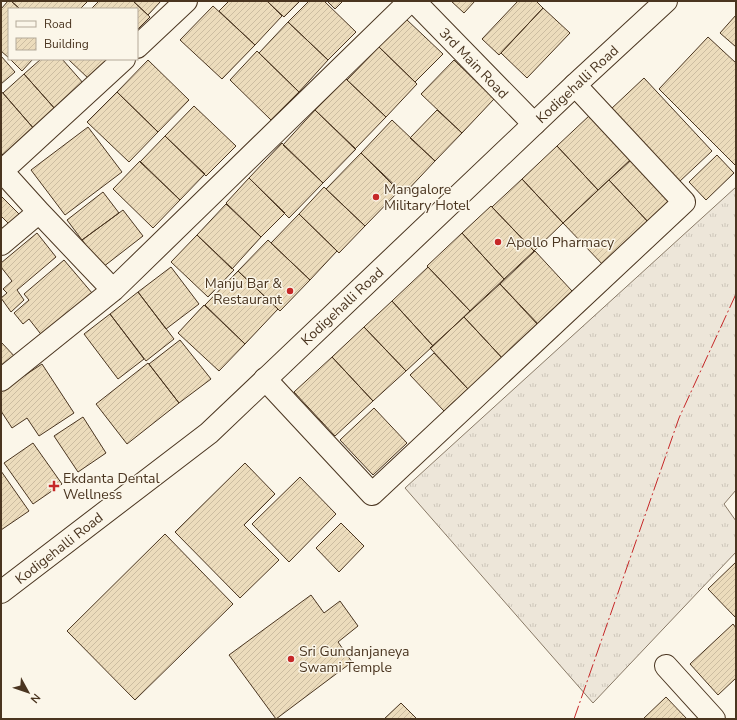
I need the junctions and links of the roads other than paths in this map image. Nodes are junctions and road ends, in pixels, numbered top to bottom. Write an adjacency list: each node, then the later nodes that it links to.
1 (186, 1): 5 (street)
2 (410, 1): 12 (street)
3 (414, 1): 8 (street, 3rd Main Road)
4 (659, 3): 7 (street, Kodigehalli Road)
5 (138, 46)
6 (123, 60): 9 (street)
7 (575, 85): 8 (street, Kodigehalli Road); 13 (street)
8 (534, 124): 13 (street, Kodigehalli Road)
9 (2, 172): 10 (street)
10 (39, 212): 11 (street); 12 (street)
11 (1, 244)
12 (113, 290): 14 (street)
13 (265, 379): 15 (street, Kodigehalli Road)
14 (1, 380)
15 (1, 592)
16 (666, 666): 17 (street)
17 (714, 719)

